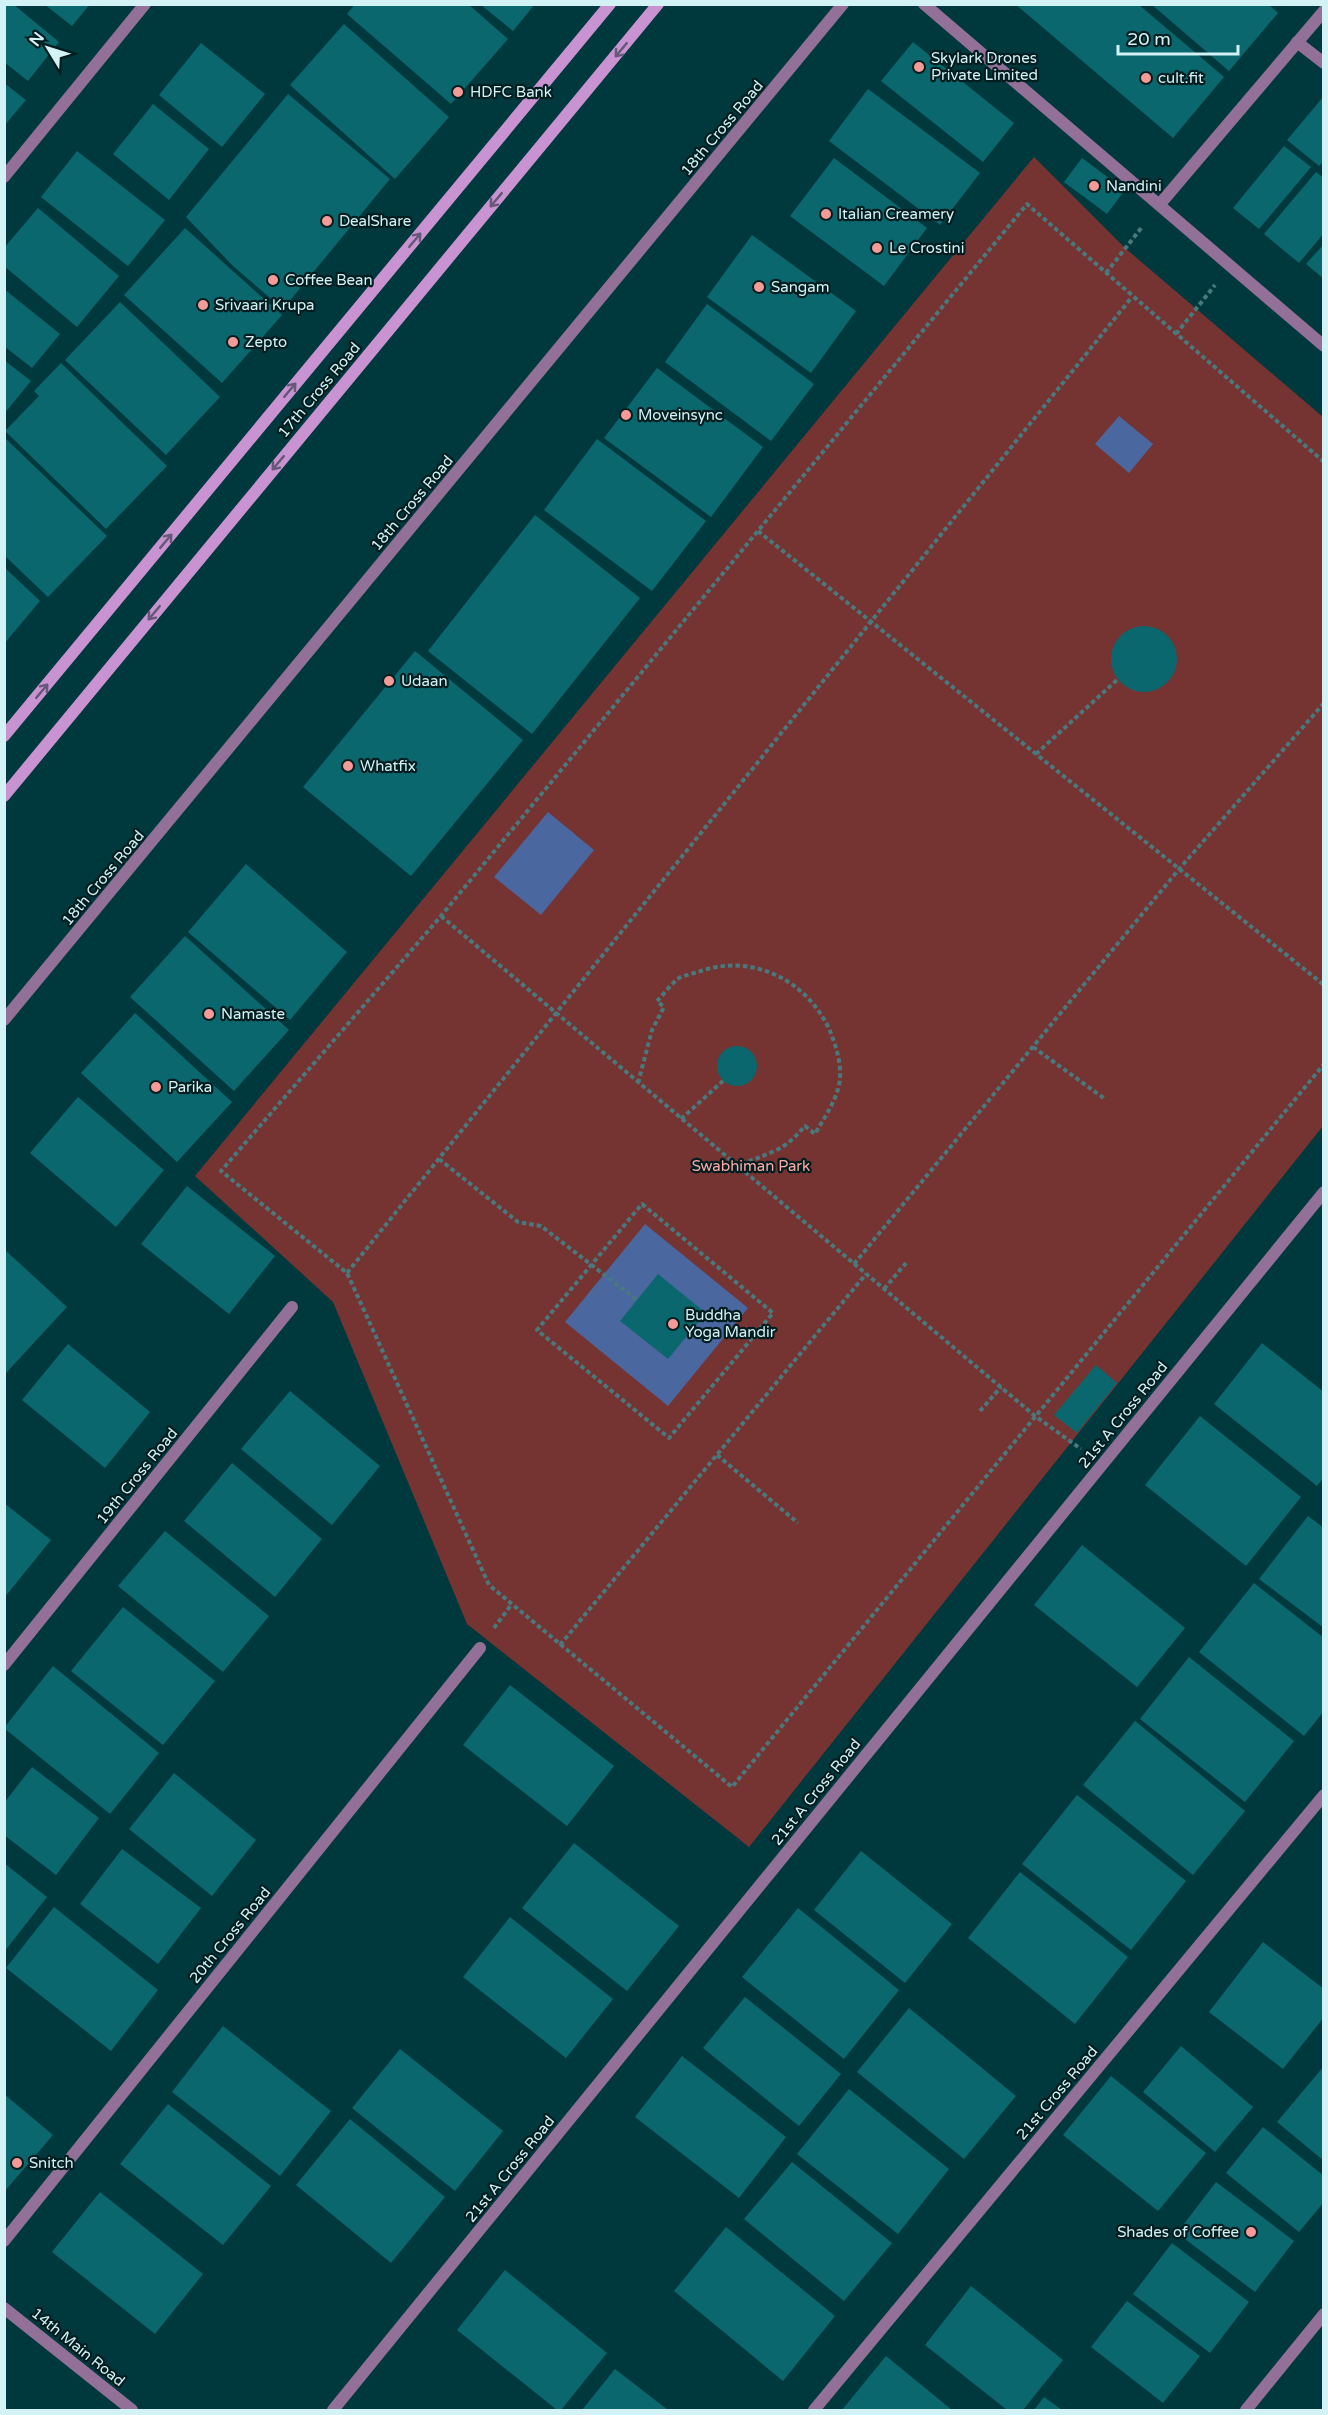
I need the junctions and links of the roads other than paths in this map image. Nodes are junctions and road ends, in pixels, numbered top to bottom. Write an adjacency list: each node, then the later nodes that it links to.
1 (145, 4): 9 (street)
2 (610, 4): 12 (main road, 17th Cross Road, one-way to 2)
3 (658, 4): 13 (main road, 17th Cross Road, one-way to 13)
4 (843, 4): 14 (street, 18th Cross Road)
5 (924, 4): 10 (street)
6 (1323, 11): 7 (street)
7 (1297, 42): 8 (street); 10 (street)
8 (1323, 63)
9 (4, 177)
10 (1160, 204): 11 (street)
11 (1323, 346)
12 (4, 736)
13 (4, 796)
14 (4, 1020)
15 (1323, 1192): 24 (street, 21st A Cross Road)
16 (292, 1307): 18 (street, 19th Cross Road)
17 (480, 1648): 20 (street, 20th Cross Road)
18 (4, 1665)
19 (1323, 1795): 25 (street, 21st Cross Road)
20 (4, 2241)
21 (4, 2308): 23 (street, 14th Main Road)
22 (1323, 2314): 26 (street)
23 (132, 2410)
24 (333, 2410)
25 (814, 2410)
26 (1246, 2410)

